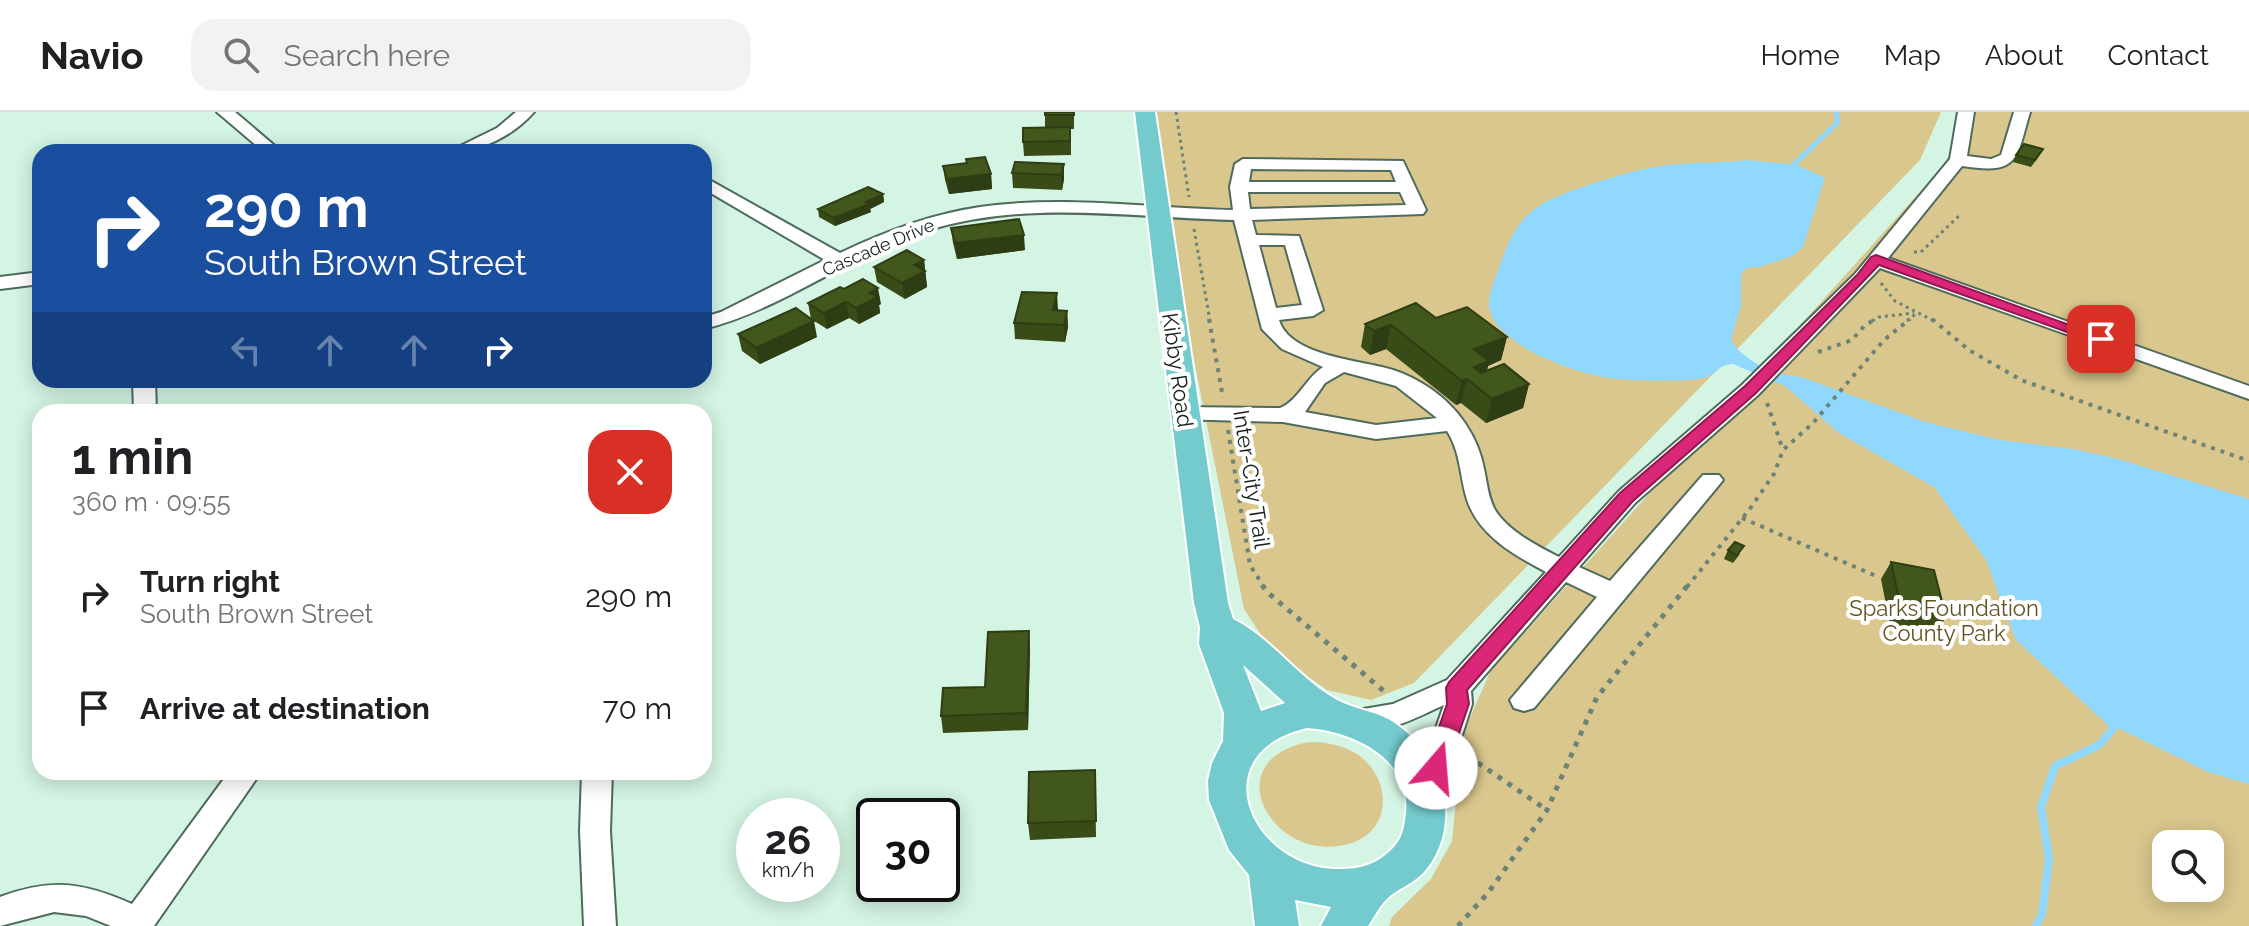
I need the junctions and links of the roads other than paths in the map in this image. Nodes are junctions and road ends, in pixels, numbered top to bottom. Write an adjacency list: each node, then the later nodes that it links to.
1 (225, 112): 7 (street)
2 (526, 112): 8 (street)
3 (1145, 112): 11 (main road, Kibby Road)
4 (1966, 112): 9 (street)
5 (2003, 112): 6 (street)
6 (2021, 114): 9 (street)
7 (264, 144)
8 (474, 144)
9 (1958, 160): 14 (street)
10 (712, 187): 15 (street)
11 (1157, 211): 12 (street, Cascade Drive); 15 (street, Cascade Drive); 22 (main road, Kibby Road)
12 (1242, 215): 12 (street, Cascade Drive); 13 (street)
13 (1248, 240): 18 (street); 18 (street)
14 (1876, 260): 21 (street); 26 (street)
15 (841, 261): 19 (street, Cascade Drive)
16 (32, 279): 17 (street)
17 (0, 283)
18 (1268, 315): 20 (street)
19 (712, 321)
20 (1337, 367): 23 (street); 24 (street)
21 (2249, 393)
22 (1184, 414): 23 (street); 28 (main road, Kibby Road)
23 (1283, 415): 24 (street)
24 (1453, 423): 26 (street)
25 (1711, 480): 27 (street)
26 (1564, 568): 27 (street); 29 (street)
27 (1614, 594): 30 (street)
28 (1218, 627): 31 (main road); 32 (main road, Kibby Road)
29 (1457, 688): 31 (street); 35 (street)
30 (1524, 700)
31 (1342, 716): 32 (main road); 35 (main road)
32 (1242, 744): 36 (main road)
33 (240, 780): 39 (street)
34 (597, 780): 40 (street)
35 (1427, 797): 37 (main road)
36 (1269, 867): 37 (main road); 41 (main road)
37 (1374, 883): 42 (main road)
38 (0, 912): 39 (street)
39 (138, 924)
40 (600, 926)
41 (1277, 926)
42 (1343, 926)

